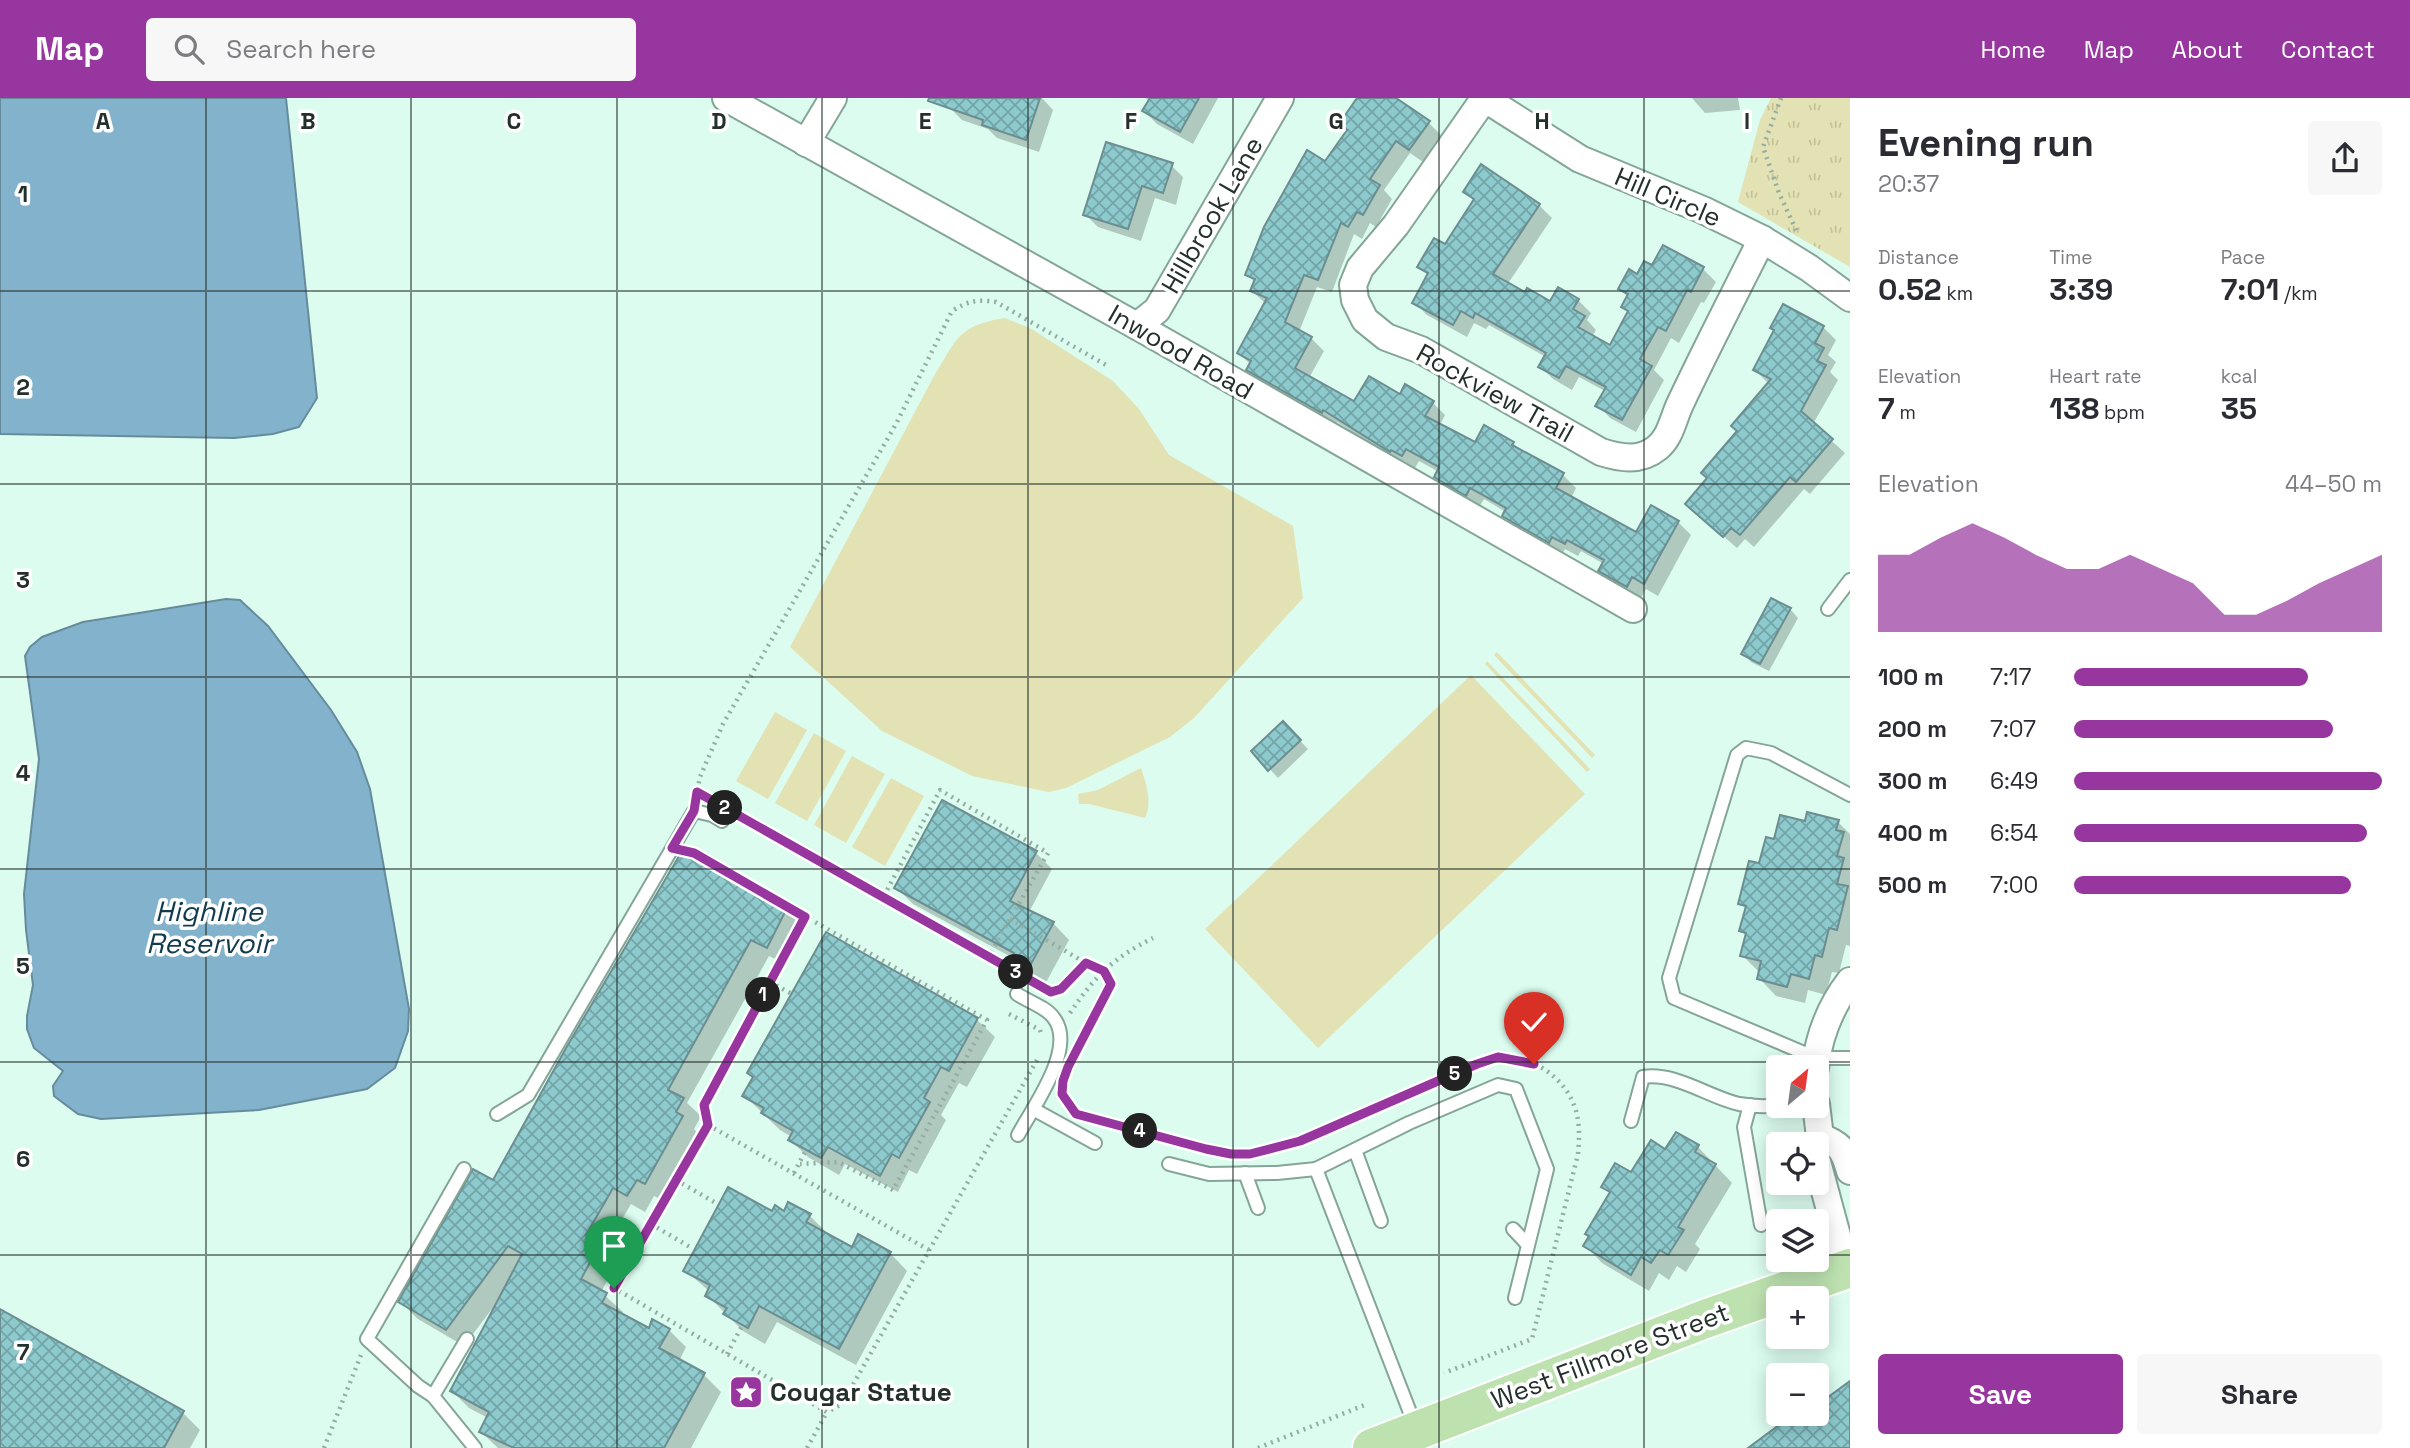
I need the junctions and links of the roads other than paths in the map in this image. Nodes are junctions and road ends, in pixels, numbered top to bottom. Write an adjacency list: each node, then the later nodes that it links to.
1 (726, 98): 5 (street, Inwood Road)
2 (833, 98): 5 (street)
3 (1280, 98): 8 (street, Hillbrook Lane)
4 (1484, 98): 6 (street, Hill Circle); 6 (street, Rockview Trail)
5 (806, 144): 8 (street, Inwood Road)
6 (1762, 239): 7 (street, Hill Circle)
7 (1850, 298)
8 (1137, 326): 11 (street, Inwood Road)
9 (1850, 580): 10 (lane)
10 (1828, 609)
11 (1633, 610)
12 (1850, 795): 16 (lane)
13 (722, 821): 23 (lane)
14 (1850, 981): 17 (street)
15 (1017, 994): 22 (lane)
16 (1799, 1055)
17 (1817, 1055)
18 (1850, 1058): 19 (lane)
19 (1829, 1061)
20 (1750, 1105): 21 (lane); 24 (lane); 37 (lane)
21 (1766, 1105)
22 (1033, 1109): 25 (lane); 26 (lane)
23 (497, 1114)
24 (1631, 1121)
25 (1018, 1135)
26 (1096, 1143)
27 (1829, 1145): 32 (street)
28 (1356, 1150): 31 (lane); 36 (lane); 39 (lane)
29 (1169, 1164): 33 (lane)
30 (464, 1169): 43 (lane)
31 (1316, 1169): 33 (lane); 44 (lane)
32 (1850, 1171)
33 (1245, 1173): 35 (lane)
34 (1829, 1191): 40 (street)
35 (1258, 1208)
36 (1381, 1221)
37 (1761, 1225)
38 (1513, 1229): 39 (lane)
39 (1528, 1245): 41 (lane)
40 (1848, 1268): 44 (main road, West Fillmore Street)
41 (1515, 1298)
42 (467, 1339): 43 (lane)
43 (433, 1396): 45 (lane)
44 (1420, 1439): 46 (main road, West Fillmore Street)
45 (475, 1448)
46 (1372, 1448)

